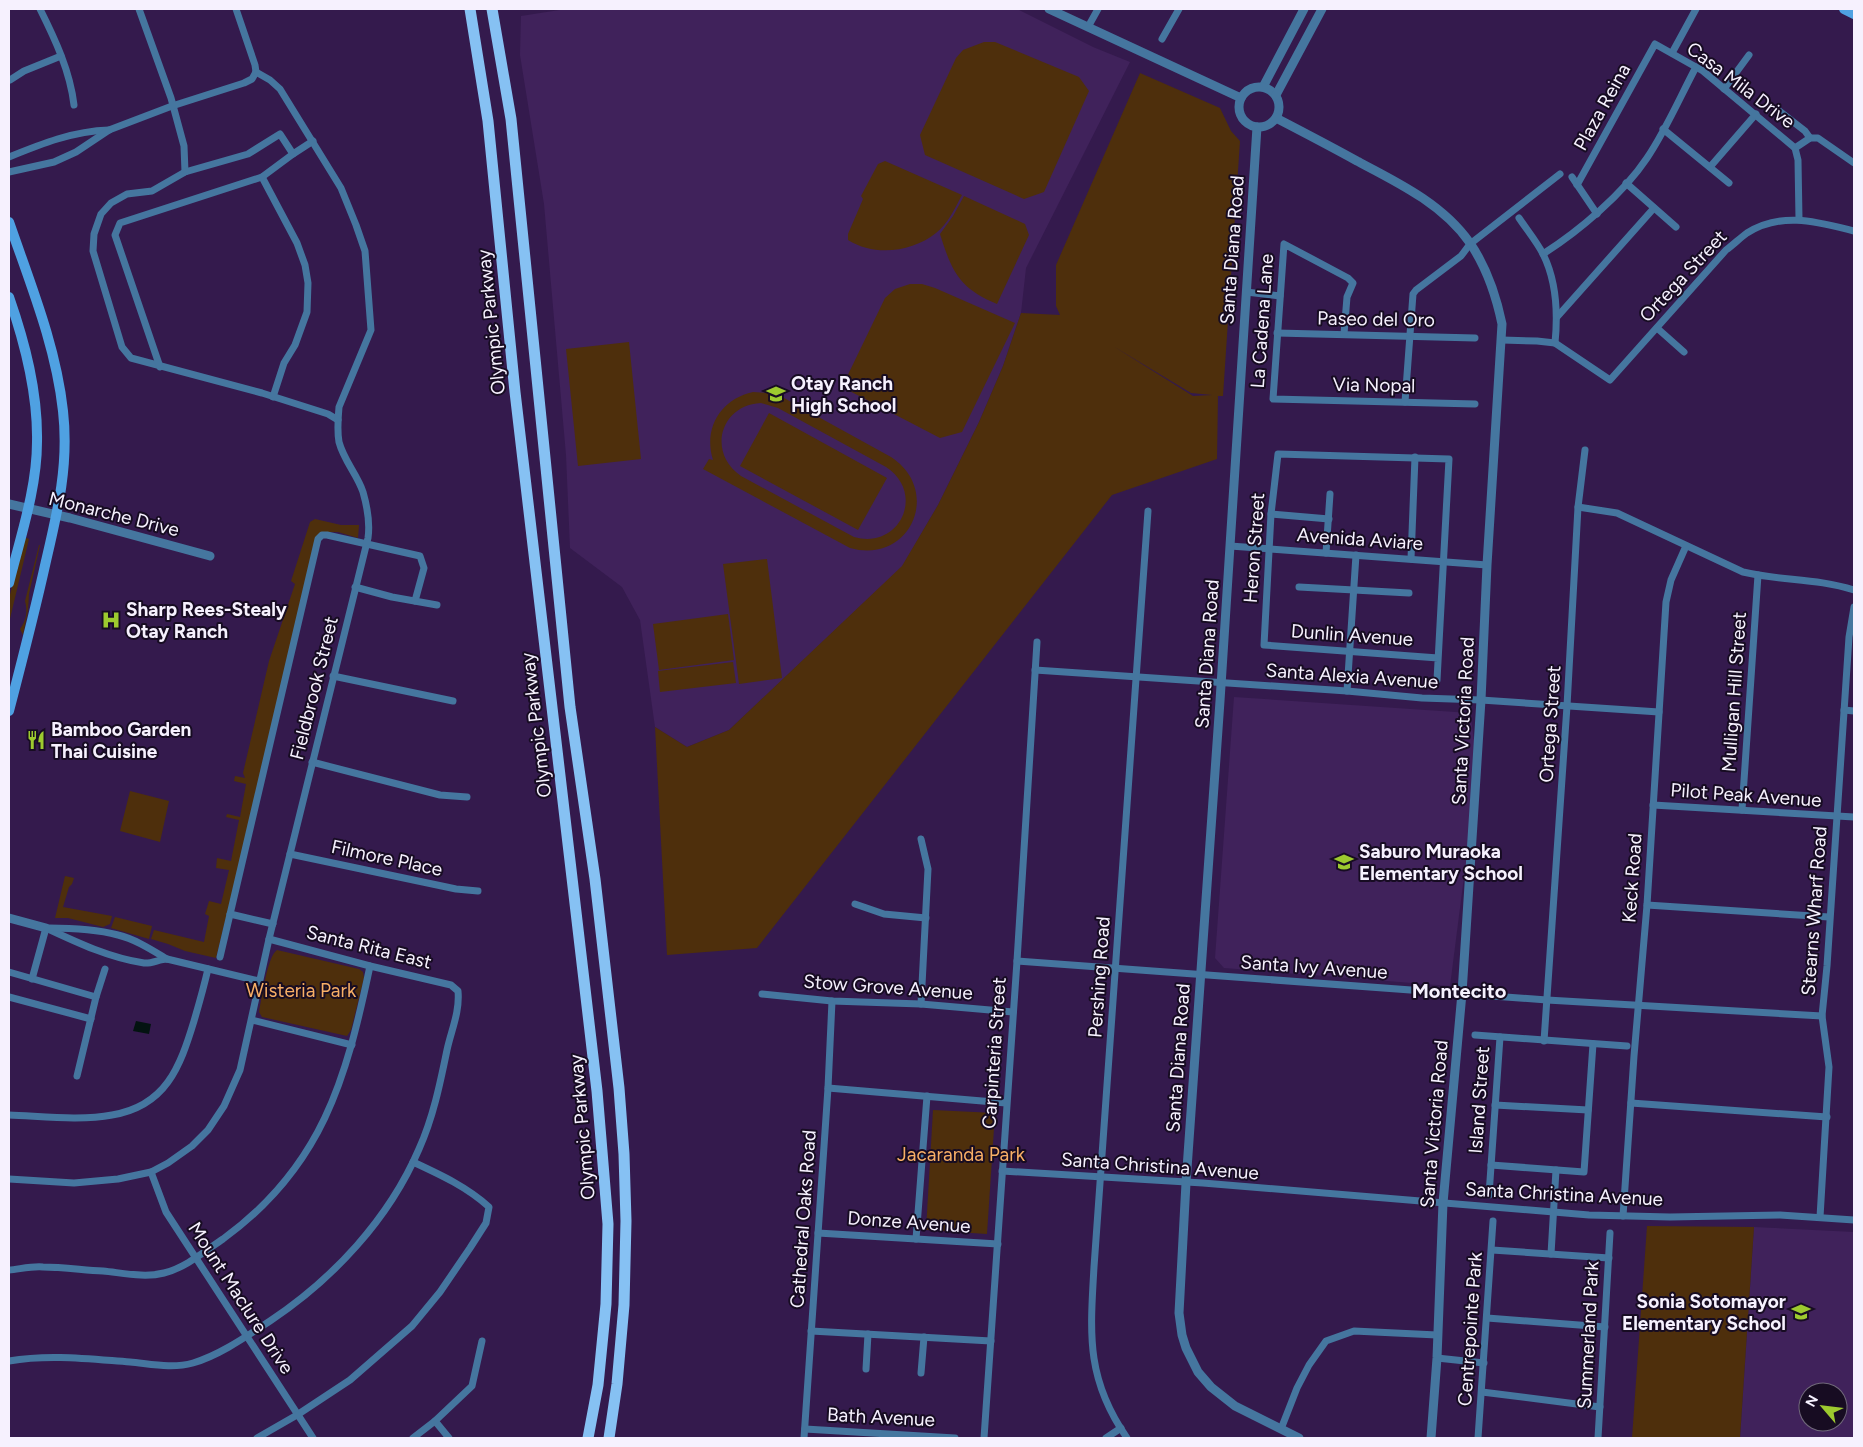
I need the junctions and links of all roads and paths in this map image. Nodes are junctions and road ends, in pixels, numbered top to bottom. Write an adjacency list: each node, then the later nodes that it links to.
1 (40, 9): 19 (street)
2 (139, 9): 28 (street)
3 (236, 9): 21 (street)
4 (473, 9): 81 (main road, Olympic Parkway)
5 (492, 9): 80 (main road, Olympic Parkway)
6 (1049, 9): 14 (street)
7 (1098, 9): 14 (street)
8 (1179, 9): 15 (street)
9 (1304, 9): 23 (street)
10 (1322, 9): 25 (street)
11 (1696, 9): 17 (street)
12 (1844, 9): 13 (main road)
13 (1854, 14)
14 (1088, 27): 26 (street)
15 (1162, 39)
16 (1655, 44): 17 (street, Casa Mila Drive); 49 (street, Plaza Reina)
17 (1672, 53): 20 (street, Casa Mila Drive)
18 (1749, 54): 24 (street)
19 (61, 56): 22 (street); 27 (street)
20 (1696, 67): 24 (street, Casa Mila Drive); 33 (street)
21 (256, 72): 28 (street); 36 (street, Fieldbrook Street)
22 (10, 80)
23 (1263, 87): 25 (street); 26 (street)
24 (1724, 89): 30 (street, Casa Mila Drive)
25 (1276, 95): 31 (street)
26 (1241, 98): 32 (street)
27 (74, 105)
28 (172, 106): 34 (street); 43 (street)
29 (1778, 110): 35 (street)
30 (1756, 114): 37 (street, Casa Mila Drive); 41 (street)
31 (1276, 118): 32 (street); 57 (street, Santa Victoria Road)
32 (1257, 127): 59 (street, Santa Diana Road)
33 (1663, 129): 41 (street); 47 (street)
34 (109, 130): 39 (street); 42 (street)
35 (1810, 138): 37 (street); 40 (street)
36 (313, 141): 38 (street); 76 (street, Fieldbrook Street)
37 (1796, 148): 53 (street, Casa Mila Drive)
38 (293, 154): 43 (street); 45 (street)
39 (9, 157)
40 (1854, 163)
41 (1710, 167): 48 (street)
42 (9, 172)
43 (185, 172): 71 (street)
44 (1560, 174): 57 (street)
45 (262, 177): 71 (street); 72 (street)
46 (1572, 177): 49 (street)
47 (1626, 183): 50 (street); 51 (street)
48 (1729, 183)
49 (1577, 185): 51 (street)
50 (1654, 208): 55 (street); 62 (street)
51 (1597, 214): 58 (street)
52 (1519, 218): 58 (street)
53 (1799, 219): 56 (street, Ortega Street); 63 (street, Ortega Street)
54 (9, 222): 87 (main road)
55 (1676, 227)
56 (1854, 232)
57 (1470, 244): 66 (street); 68 (street, Santa Victoria Road)
58 (1543, 254): 62 (street)
59 (1246, 292): 60 (street); 90 (street, Santa Diana Road)
60 (1280, 296): 64 (street, La Cadena Lane); 65 (street, La Cadena Lane)
61 (9, 297): 84 (main road)
62 (1557, 318): 69 (street)
63 (1657, 328): 69 (street, Ortega Street); 70 (street)
64 (1277, 333): 65 (street, Paseo del Oro); 73 (street, La Cadena Lane)
65 (1344, 334): 66 (street, Paseo del Oro)
66 (1411, 336): 67 (street, Paseo del Oro); 74 (street)
67 (1475, 338)
68 (1502, 340): 69 (street); 98 (street, Santa Victoria Road)
69 (1555, 343)
70 (1684, 352)
71 (160, 367): 72 (street)
72 (273, 397): 76 (street)
73 (1273, 399): 74 (street, Via Nopal)
74 (1405, 402): 75 (street, Via Nopal)
75 (1475, 404)
76 (338, 420): 89 (street, Fieldbrook Street)
77 (1585, 450): 83 (street, Ortega Street)
78 (1415, 457): 86 (street, Heron Street); 96 (street); 97 (street)
79 (1330, 494): 88 (street)
80 (549, 500): 81 (main road); 232 (main road, Olympic Parkway)
81 (528, 503): 231 (main road, Olympic Parkway)
82 (9, 504): 84 (street, Monarche Drive)
83 (1578, 506): 91 (street); 121 (street, Ortega Street)
84 (27, 509): 87 (street, Monarche Drive); 100 (main road)
85 (1148, 511): 115 (street, Pershing Road)
86 (1271, 514): 88 (street); 92 (street, Heron Street)
87 (57, 516): 95 (street, Monarche Drive); 123 (main road)
88 (1329, 520): 93 (street)
89 (366, 544): 101 (street, Fieldbrook Street); 106 (street); 137 (street)
90 (1230, 546): 92 (street, Avenida Aviare); 117 (street, Santa Diana Road)
91 (1686, 546): 99 (street); 125 (street, Keck Road)
92 (1269, 549): 93 (street, Avenida Aviare); 110 (street, Heron Street)
93 (1326, 553): 94 (street, Avenida Aviare)
94 (1356, 555): 96 (street, Avenida Aviare); 103 (street)
95 (210, 556)
96 (1411, 559): 97 (street, Avenida Aviare)
97 (1443, 561): 98 (street, Avenida Aviare); 112 (street)
98 (1487, 564): 119 (street, Santa Victoria Road)
99 (1758, 576): 104 (street); 129 (street, Mulligan Hill Street)
100 (9, 583)
101 (355, 587): 106 (street); 114 (street, Fieldbrook Street)
102 (1299, 587): 103 (street)
103 (1354, 590): 105 (street); 111 (street)
104 (1854, 590)
105 (1409, 593)
106 (415, 601): 107 (street)
107 (437, 605)
108 (1854, 607): 122 (street, Stearns Wharf Road)
109 (1036, 642): 113 (street, Carpinteria Street)
110 (1264, 645): 111 (street, Dunlin Avenue)
111 (1350, 651): 112 (street, Dunlin Avenue); 118 (street)
112 (1438, 658): 116 (street)
113 (1035, 670): 115 (street); 146 (street, Carpinteria Street)
114 (333, 676): 120 (street); 126 (street, Fieldbrook Street)
115 (1136, 677): 117 (street); 150 (street, Pershing Road)
116 (1437, 680)
117 (1222, 682): 118 (street, Santa Alexia Avenue); 152 (street, Santa Diana Road)
118 (1347, 691): 119 (street, Santa Alexia Avenue)
119 (1481, 700): 121 (street, Santa Alexia Avenue); 155 (street, Santa Victoria Road)
120 (453, 701)
121 (1568, 706): 125 (street, Santa Alexia Avenue); 159 (street, Ortega Street)
122 (1844, 710): 124 (street); 130 (street, Stearns Wharf Road)
123 (9, 711)
124 (1854, 711)
125 (1659, 712): 128 (street, Keck Road)
126 (312, 762): 127 (street); 133 (street, Fieldbrook Street)
127 (467, 797)
128 (1653, 805): 129 (street, Pilot Peak Avenue); 136 (street, Keck Road)
129 (1742, 810): 130 (street, Pilot Peak Avenue)
130 (1837, 818): 131 (street, Pilot Peak Avenue); 138 (street, Stearns Wharf Road)
131 (1854, 818)
132 (921, 839): 140 (street)
133 (290, 854): 134 (street, Filmore Place); 141 (street, Fieldbrook Street)
134 (478, 891)
135 (855, 904): 140 (street)
136 (1647, 905): 138 (street); 162 (street, Keck Road)
137 (230, 914): 141 (street); 144 (street)
138 (1829, 917): 164 (street, Stearns Wharf Road)
139 (9, 918): 142 (street)
140 (926, 918): 161 (street)
141 (273, 924): 143 (street, Fieldbrook Street)
142 (46, 928): 145 (street); 145 (street); 153 (street)
143 (269, 939): 147 (street, Santa Rita East); 154 (street, Fieldbrook Street)
144 (220, 957)
145 (167, 959): 149 (street)
146 (1017, 961): 150 (street, Santa Ivy Avenue); 163 (street, Carpinteria Street)
147 (370, 966): 171 (street); 182 (street, Santa Rita East)
148 (105, 969): 158 (street)
149 (208, 969): 154 (street); 180 (street)
150 (1116, 969): 152 (street, Santa Ivy Avenue); 187 (street, Pershing Road)
151 (9, 972): 153 (street)
152 (1200, 975): 155 (street, Santa Ivy Avenue); 189 (street, Santa Diana Road)
153 (32, 979): 158 (street)
154 (259, 981): 166 (street, Fieldbrook Street)
155 (1462, 993): 159 (street, Santa Ivy Avenue); 191 (street, Santa Victoria Road)
156 (762, 994): 160 (street, Stow Grove Avenue)
157 (9, 996): 165 (street)
158 (96, 997): 165 (street)
159 (1547, 1000): 162 (street, Santa Ivy Avenue); 169 (street, Ortega Street)
160 (832, 1001): 161 (street, Stow Grove Avenue); 174 (street, Cathedral Oaks Road)
161 (921, 1004): 163 (street, Stow Grove Avenue)
162 (1640, 1005): 164 (street, Santa Ivy Avenue); 176 (street, Keck Road)
163 (1013, 1012): 177 (street, Carpinteria Street)
164 (1822, 1016): 181 (street, Stearns Wharf Road)
165 (91, 1020): 173 (street)
166 (252, 1020): 171 (street); 186 (street, Fieldbrook Street)
167 (1475, 1035): 168 (street)
168 (1500, 1037): 169 (street); 178 (street, Island Street)
169 (1544, 1041): 170 (street)
170 (1593, 1044): 172 (street); 179 (street)
171 (352, 1045): 203 (street)
172 (1627, 1046)
173 (77, 1076)
174 (828, 1088): 175 (street); 197 (street, Cathedral Oaks Road)
175 (927, 1096): 177 (street); 199 (street)
176 (1631, 1103): 181 (street); 193 (street, Keck Road)
177 (1006, 1104): 185 (street, Carpinteria Street)
178 (1494, 1105): 179 (street); 183 (street, Island Street)
179 (1588, 1110): 184 (street)
180 (9, 1115)
181 (1827, 1117): 194 (street, Stearns Wharf Road)
182 (413, 1162): 211 (street); 222 (street)
183 (1491, 1165): 184 (street); 190 (street, Island Street)
184 (1556, 1170): 192 (street)
185 (1002, 1171): 187 (street, Santa Christina Avenue); 200 (street, Carpinteria Street)
186 (151, 1172): 188 (street, Fieldbrook Street); 203 (street, Mount Maclure Drive)
187 (1102, 1178): 189 (street, Santa Christina Avenue); 224 (street, Pershing Road)
188 (9, 1179)
189 (1186, 1183): 191 (street, Santa Christina Avenue); 226 (street, Santa Diana Road)
190 (1489, 1195)
191 (1443, 1203): 192 (street, Santa Christina Avenue); 210 (street, Santa Victoria Road)
192 (1552, 1212): 193 (street, Santa Christina Avenue); 202 (street)
193 (1623, 1216): 194 (street, Santa Christina Avenue)
194 (1820, 1217): 195 (street, Santa Christina Avenue)
195 (1854, 1220)
196 (1494, 1221): 201 (street, Centrepointe Park)
197 (818, 1233): 199 (street, Donze Avenue); 208 (street, Cathedral Oaks Road)
198 (1610, 1233): 204 (street, Summerland Park)
199 (916, 1239): 200 (street, Donze Avenue)
200 (998, 1244): 213 (street, Carpinteria Street)
201 (1492, 1250): 202 (street); 206 (street, Centrepointe Park)
202 (1551, 1254): 204 (street)
203 (195, 1258): 205 (street); 211 (street, Mount Maclure Drive)
204 (1609, 1258): 207 (street, Summerland Park)
205 (9, 1270)
206 (1487, 1318): 207 (street); 217 (street, Centrepointe Park)
207 (1605, 1327): 221 (street, Summerland Park)
208 (811, 1331): 209 (street); 225 (street, Cathedral Oaks Road)
209 (868, 1334): 212 (street); 218 (street)
210 (1437, 1335): 215 (street, Santa Victoria Road); 226 (street)
211 (248, 1336): 216 (street); 222 (street, Mount Maclure Drive)
212 (924, 1337): 213 (street); 219 (street)
213 (991, 1341): 235 (street, Carpinteria Street)
214 (482, 1342): 223 (street)
215 (1436, 1358): 217 (street); 239 (street, Santa Victoria Road)
216 (9, 1361)
217 (1484, 1363): 220 (street, Centrepointe Park)
218 (866, 1369)
219 (921, 1374)
220 (1482, 1392): 221 (street); 240 (street, Centrepointe Park)
221 (1600, 1407): 241 (street, Summerland Park)
222 (297, 1415): 227 (street); 228 (street, Mount Maclure Drive)
223 (434, 1421): 229 (street); 230 (street)
224 (1121, 1428): 236 (street); 237 (street, Pershing Road)
225 (805, 1429): 233 (street, Cathedral Oaks Road); 234 (street, Bath Avenue)
226 (1280, 1429): 238 (street, Santa Diana Road)
227 (257, 1438)
228 (313, 1438)
229 (413, 1438)
230 (449, 1438)
231 (588, 1438)
232 (610, 1438)
233 (804, 1438)
234 (955, 1438)
235 (984, 1438)
236 (1106, 1438)
237 (1127, 1438)
238 (1297, 1438)
239 (1431, 1438)
240 (1478, 1438)
241 (1598, 1438)

